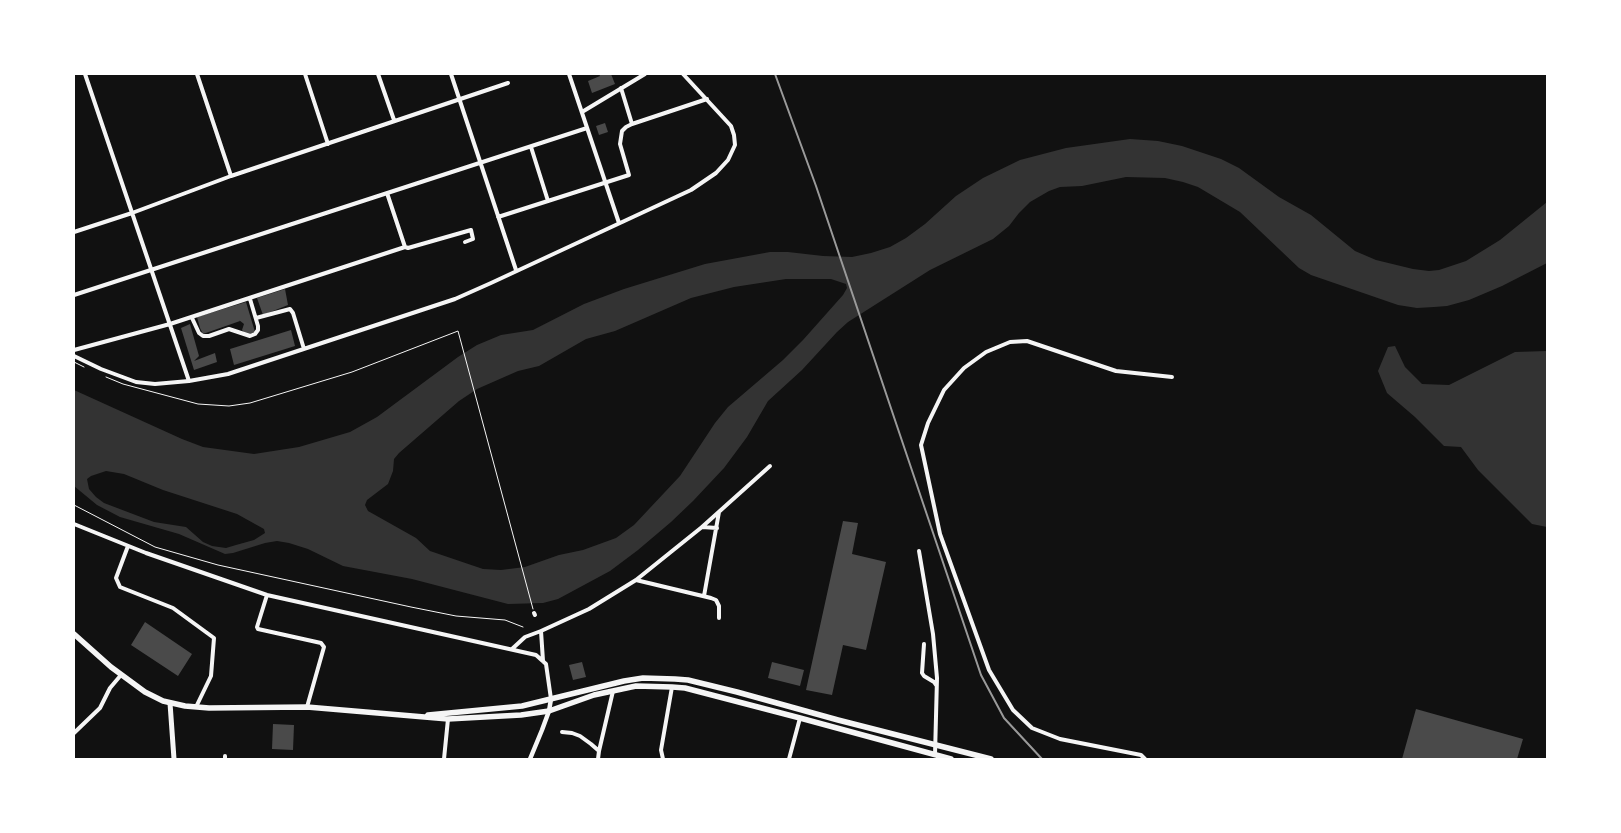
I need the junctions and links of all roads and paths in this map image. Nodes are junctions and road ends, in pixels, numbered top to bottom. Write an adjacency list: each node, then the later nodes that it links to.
1 (85, 74): 24 (street)
2 (197, 74): 20 (street)
3 (305, 74): 17 (street)
4 (378, 74): 14 (street)
5 (451, 74): 11 (street)
6 (569, 74): 13 (street)
7 (646, 74): 10 (street)
8 (683, 74): 12 (street)
9 (508, 83): 11 (street)
10 (621, 88): 13 (street); 15 (street)
11 (460, 98): 14 (street); 19 (street)
12 (707, 99): 15 (street); 26 (street)
13 (582, 112): 16 (street)
14 (394, 120): 17 (street)
15 (632, 124): 21 (street)
16 (587, 128): 18 (street); 21 (street)
17 (328, 144): 20 (street)
18 (531, 147): 19 (street); 23 (street)
19 (480, 163): 22 (street); 25 (street)
20 (232, 176): 24 (street)
21 (605, 183): 23 (street); 26 (street)
22 (387, 193): 29 (street); 30 (street)
23 (548, 201): 25 (street)
24 (132, 213): 27 (street); 30 (street)
25 (498, 217): 31 (street)
26 (619, 224): 31 (street)
27 (74, 232)
28 (465, 242): 29 (street)
29 (405, 247): 33 (street)
30 (151, 269): 32 (street); 36 (street)
31 (516, 270): 37 (street)
32 (74, 294)
33 (250, 299): 34 (street); 35 (street)
34 (192, 318): 35 (street); 36 (street)
35 (256, 318): 37 (street)
36 (170, 324): 38 (street); 44 (street)
37 (304, 349): 44 (street)
38 (74, 350)
39 (74, 356): 44 (street)
40 (74, 362): 41 (path)
41 (91, 370)
42 (107, 377): 56 (path)
43 (1172, 377): 90 (street)
44 (189, 381)
45 (770, 466): 47 (street)
46 (74, 505): 58 (path)
47 (720, 511): 49 (street); 50 (street)
48 (74, 524): 51 (street)
49 (702, 527): 50 (street); 53 (street)
50 (716, 528): 55 (street)
51 (128, 546): 54 (street); 70 (street)
52 (919, 551): 66 (street)
53 (636, 580): 55 (street); 59 (street)
54 (267, 596): 62 (street); 71 (street)
55 (704, 596): 57 (street)
56 (535, 614)
57 (719, 618)
58 (523, 627)
59 (541, 631): 62 (street); 63 (street)
60 (74, 634): 64 (main road)
61 (924, 644): 66 (street)
62 (512, 649): 63 (street)
63 (544, 661): 68 (street)
64 (121, 675): 69 (main road); 77 (street)
65 (672, 687): 67 (main road); 74 (main road); 86 (street)
66 (936, 687): 78 (street)
67 (613, 691): 72 (main road); 80 (street)
68 (551, 699): 72 (street); 73 (main road); 78 (main road)
69 (170, 703): 70 (main road); 82 (main road)
70 (196, 707): 71 (main road)
71 (307, 707): 73 (main road)
72 (549, 711): 75 (main road); 84 (street)
73 (409, 716): 75 (main road)
74 (800, 718): 81 (main road); 87 (street)
75 (448, 719): 83 (street)
76 (562, 732): 80 (street)
77 (74, 733)
78 (935, 744): 79 (main road); 81 (street)
79 (955, 750): 88 (street); 89 (main road)
80 (599, 751): 85 (street)
81 (935, 754): 88 (main road)
82 (174, 759)
83 (444, 759)
84 (530, 759)
85 (598, 759)
86 (662, 759)
87 (789, 759)
88 (952, 759)
89 (991, 759)
90 (1145, 759)

